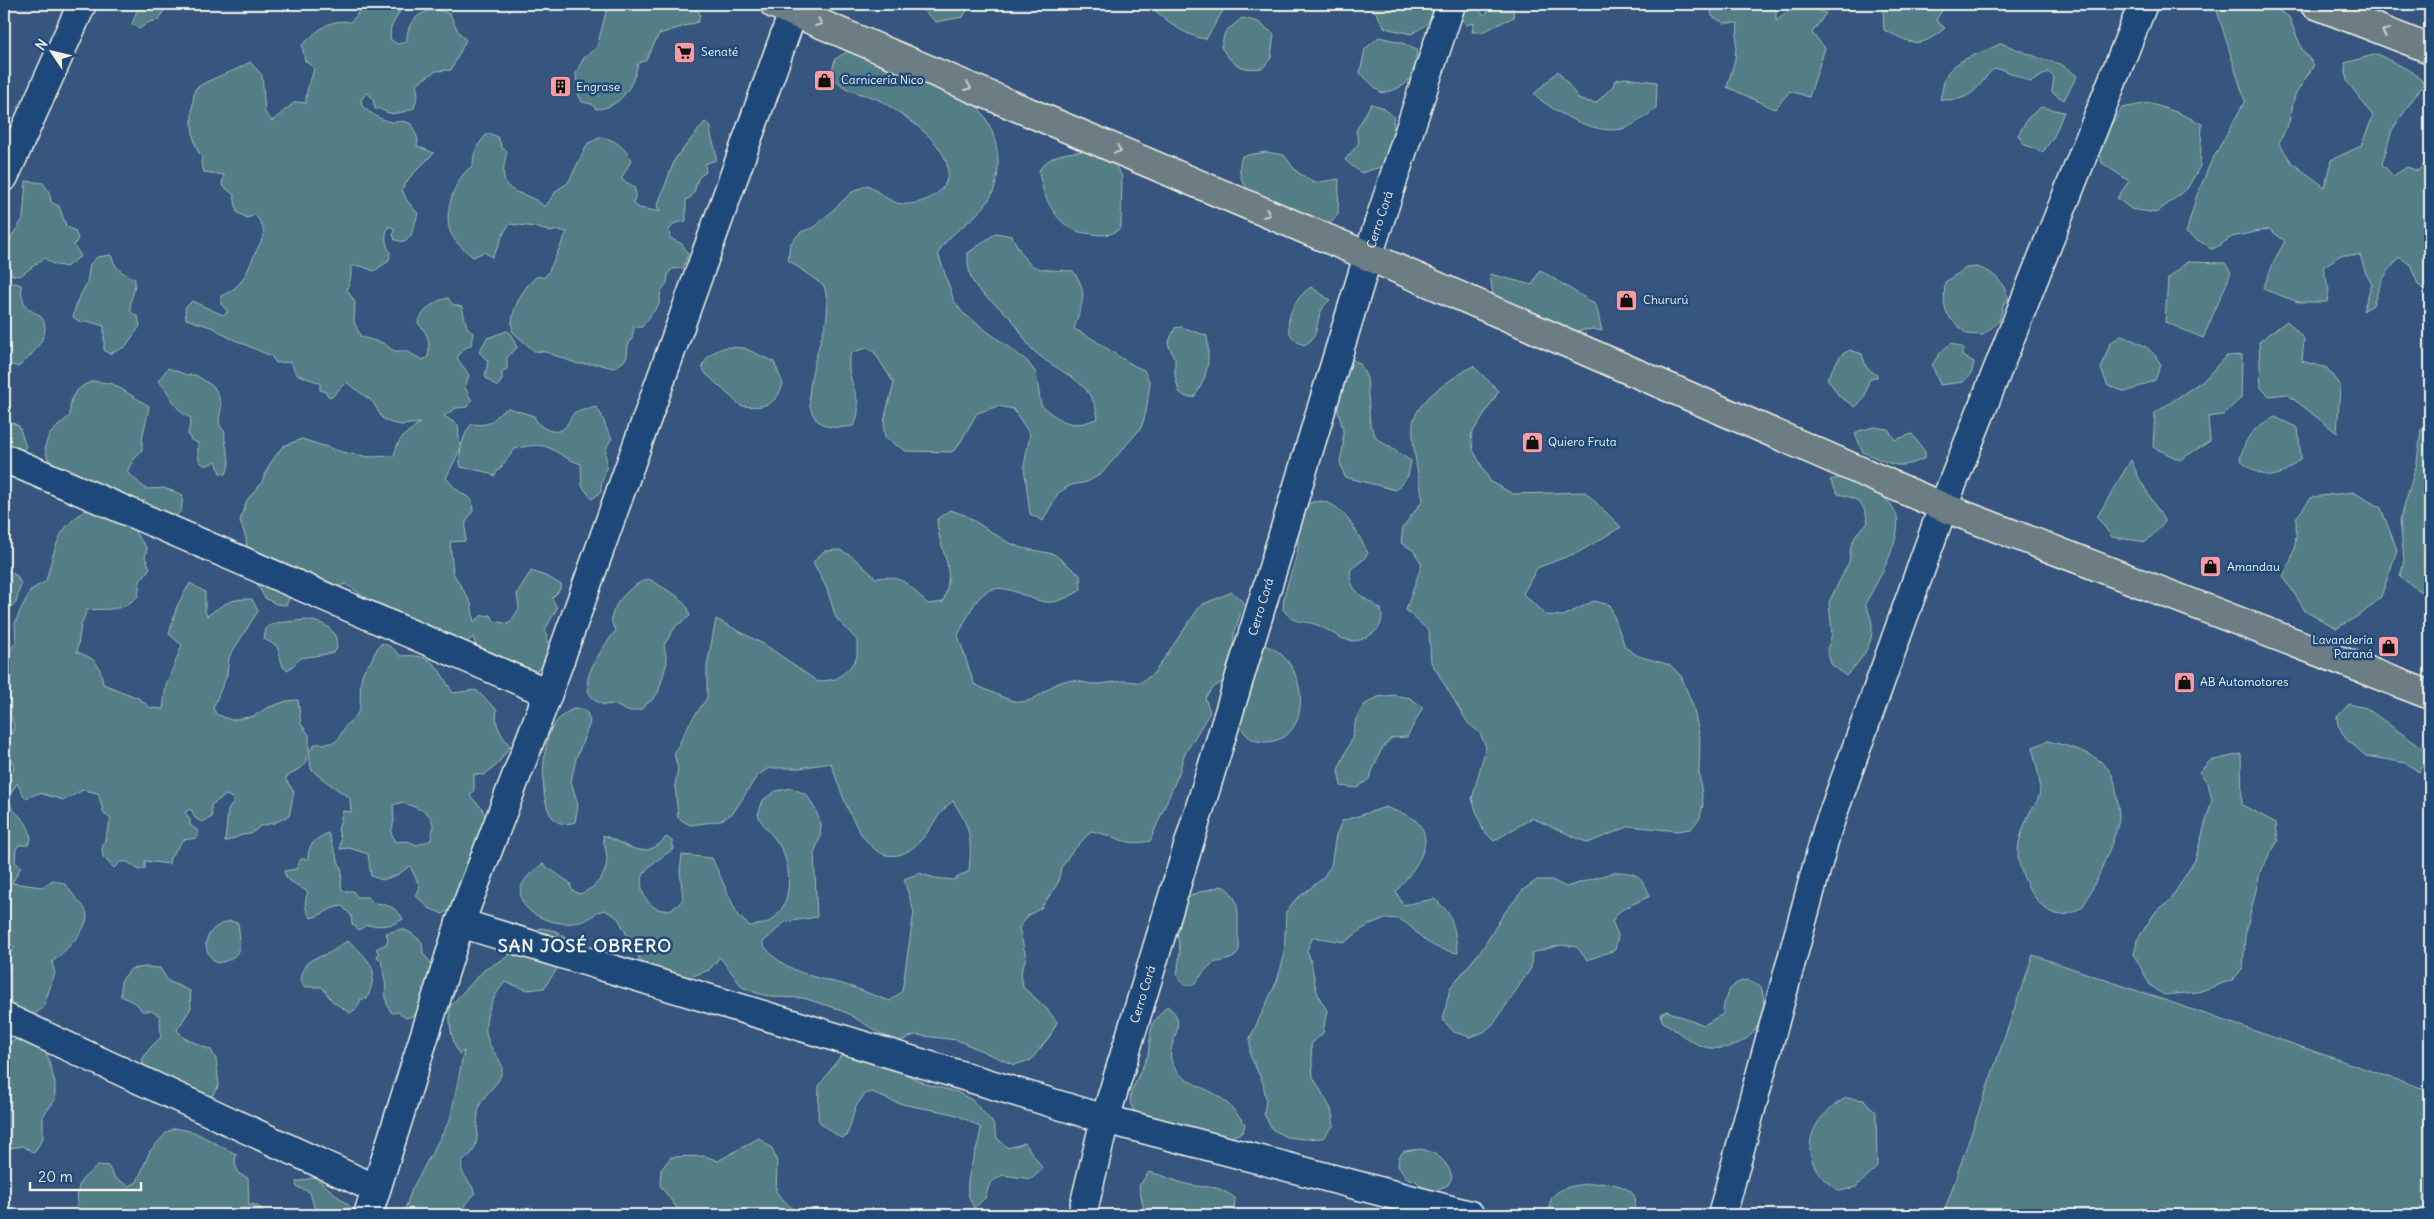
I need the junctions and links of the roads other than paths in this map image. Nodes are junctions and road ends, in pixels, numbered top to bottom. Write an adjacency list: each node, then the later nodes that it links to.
1 (82, 4): 7 (street)
2 (1451, 4): 8 (street, Cerro Corá)
3 (2143, 4): 10 (street)
4 (2314, 4): 6 (main road, one-way to 4)
5 (787, 7): 8 (main road, one-way to 8); 11 (street)
6 (2430, 50)
7 (4, 177)
8 (1368, 256): 10 (main road); 15 (street, Cerro Corá)
9 (4, 458): 11 (street)
10 (1943, 507): 12 (main road); 20 (street)
11 (548, 693): 13 (street)
12 (2430, 695)
13 (460, 923): 15 (street); 16 (street)
14 (4, 1017): 16 (street)
15 (1105, 1119): 18 (street, Cerro Corá); 19 (street)
16 (376, 1189): 17 (street)
17 (368, 1215)
18 (1082, 1215)
19 (1470, 1215)
20 (1722, 1215)

